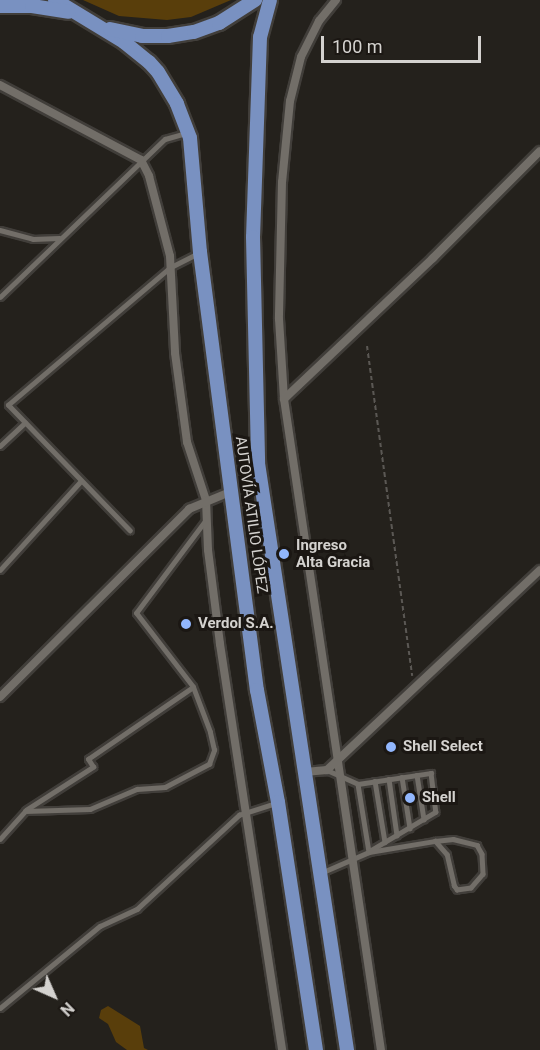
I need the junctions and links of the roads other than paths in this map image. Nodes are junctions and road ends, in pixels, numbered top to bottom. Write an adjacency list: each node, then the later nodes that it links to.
1 (55, 0): 6 (main road, AUTOVÍA ATILIO LÓPEZ)
2 (255, 0): 7 (main road, AUTOVÍA ATILIO LÓPEZ)
3 (270, 0): 31 (main road, AUTOVÍA ATILIO LÓPEZ)
4 (336, 0): 17 (street)
5 (0, 6): 6 (main road)
6 (71, 12): 7 (main road, AUTOVÍA ATILIO LÓPEZ)
7 (91, 23): 9 (main road, AUTOVÍA ATILIO LÓPEZ)
8 (0, 85): 11 (street)
9 (189, 132): 11 (lane); 14 (main road, AUTOVÍA ATILIO LÓPEZ)
10 (540, 151): 17 (street)
11 (141, 160): 13 (lane); 15 (street)
12 (0, 230): 13 (lane)
13 (60, 238): 16 (lane)
14 (200, 252): 15 (lane); 21 (main road, AUTOVÍA ATILIO LÓPEZ)
15 (171, 267): 18 (lane); 22 (street)
16 (0, 297)
17 (284, 399): 29 (street)
18 (25, 423): 19 (lane); 20 (lane)
19 (0, 446)
20 (81, 481): 24 (lane); 25 (lane)
21 (230, 492): 22 (street); 38 (main road, AUTOVÍA ATILIO LÓPEZ)
22 (206, 500): 23 (street); 28 (street)
23 (207, 519): 27 (lane); 40 (street)
24 (130, 531)
25 (0, 570)
26 (540, 570): 29 (street)
27 (193, 687): 39 (lane); 39 (lane)
28 (0, 697)
29 (339, 758): 30 (street); 33 (street)
30 (327, 770): 31 (street); 33 (lane)
31 (305, 771): 49 (main road, AUTOVÍA ATILIO LÓPEZ)
32 (417, 775): 34 (lane); 41 (lane); 41 (lane)
33 (341, 776): 37 (lane); 48 (street)
34 (402, 777): 35 (lane); 42 (lane)
35 (389, 779): 36 (lane); 43 (lane)
36 (375, 781): 37 (lane); 46 (lane)
37 (358, 784): 47 (lane)
38 (278, 802): 40 (lane); 52 (main road, AUTOVÍA ATILIO LÓPEZ)
39 (25, 811): 44 (lane)
40 (245, 813): 50 (lane); 51 (street)
41 (424, 819): 42 (lane)
42 (410, 828): 43 (lane)
43 (397, 835): 46 (lane)
44 (1, 837)
45 (435, 841): 45 (lane); 47 (lane)
46 (385, 842): 47 (lane)
47 (369, 852): 48 (lane)
48 (353, 857): 49 (lane); 54 (street)
49 (320, 873): 53 (main road, AUTOVÍA ATILIO LÓPEZ)
50 (0, 1008)
51 (282, 1050)
52 (316, 1050)
53 (348, 1050)
54 (381, 1050)

